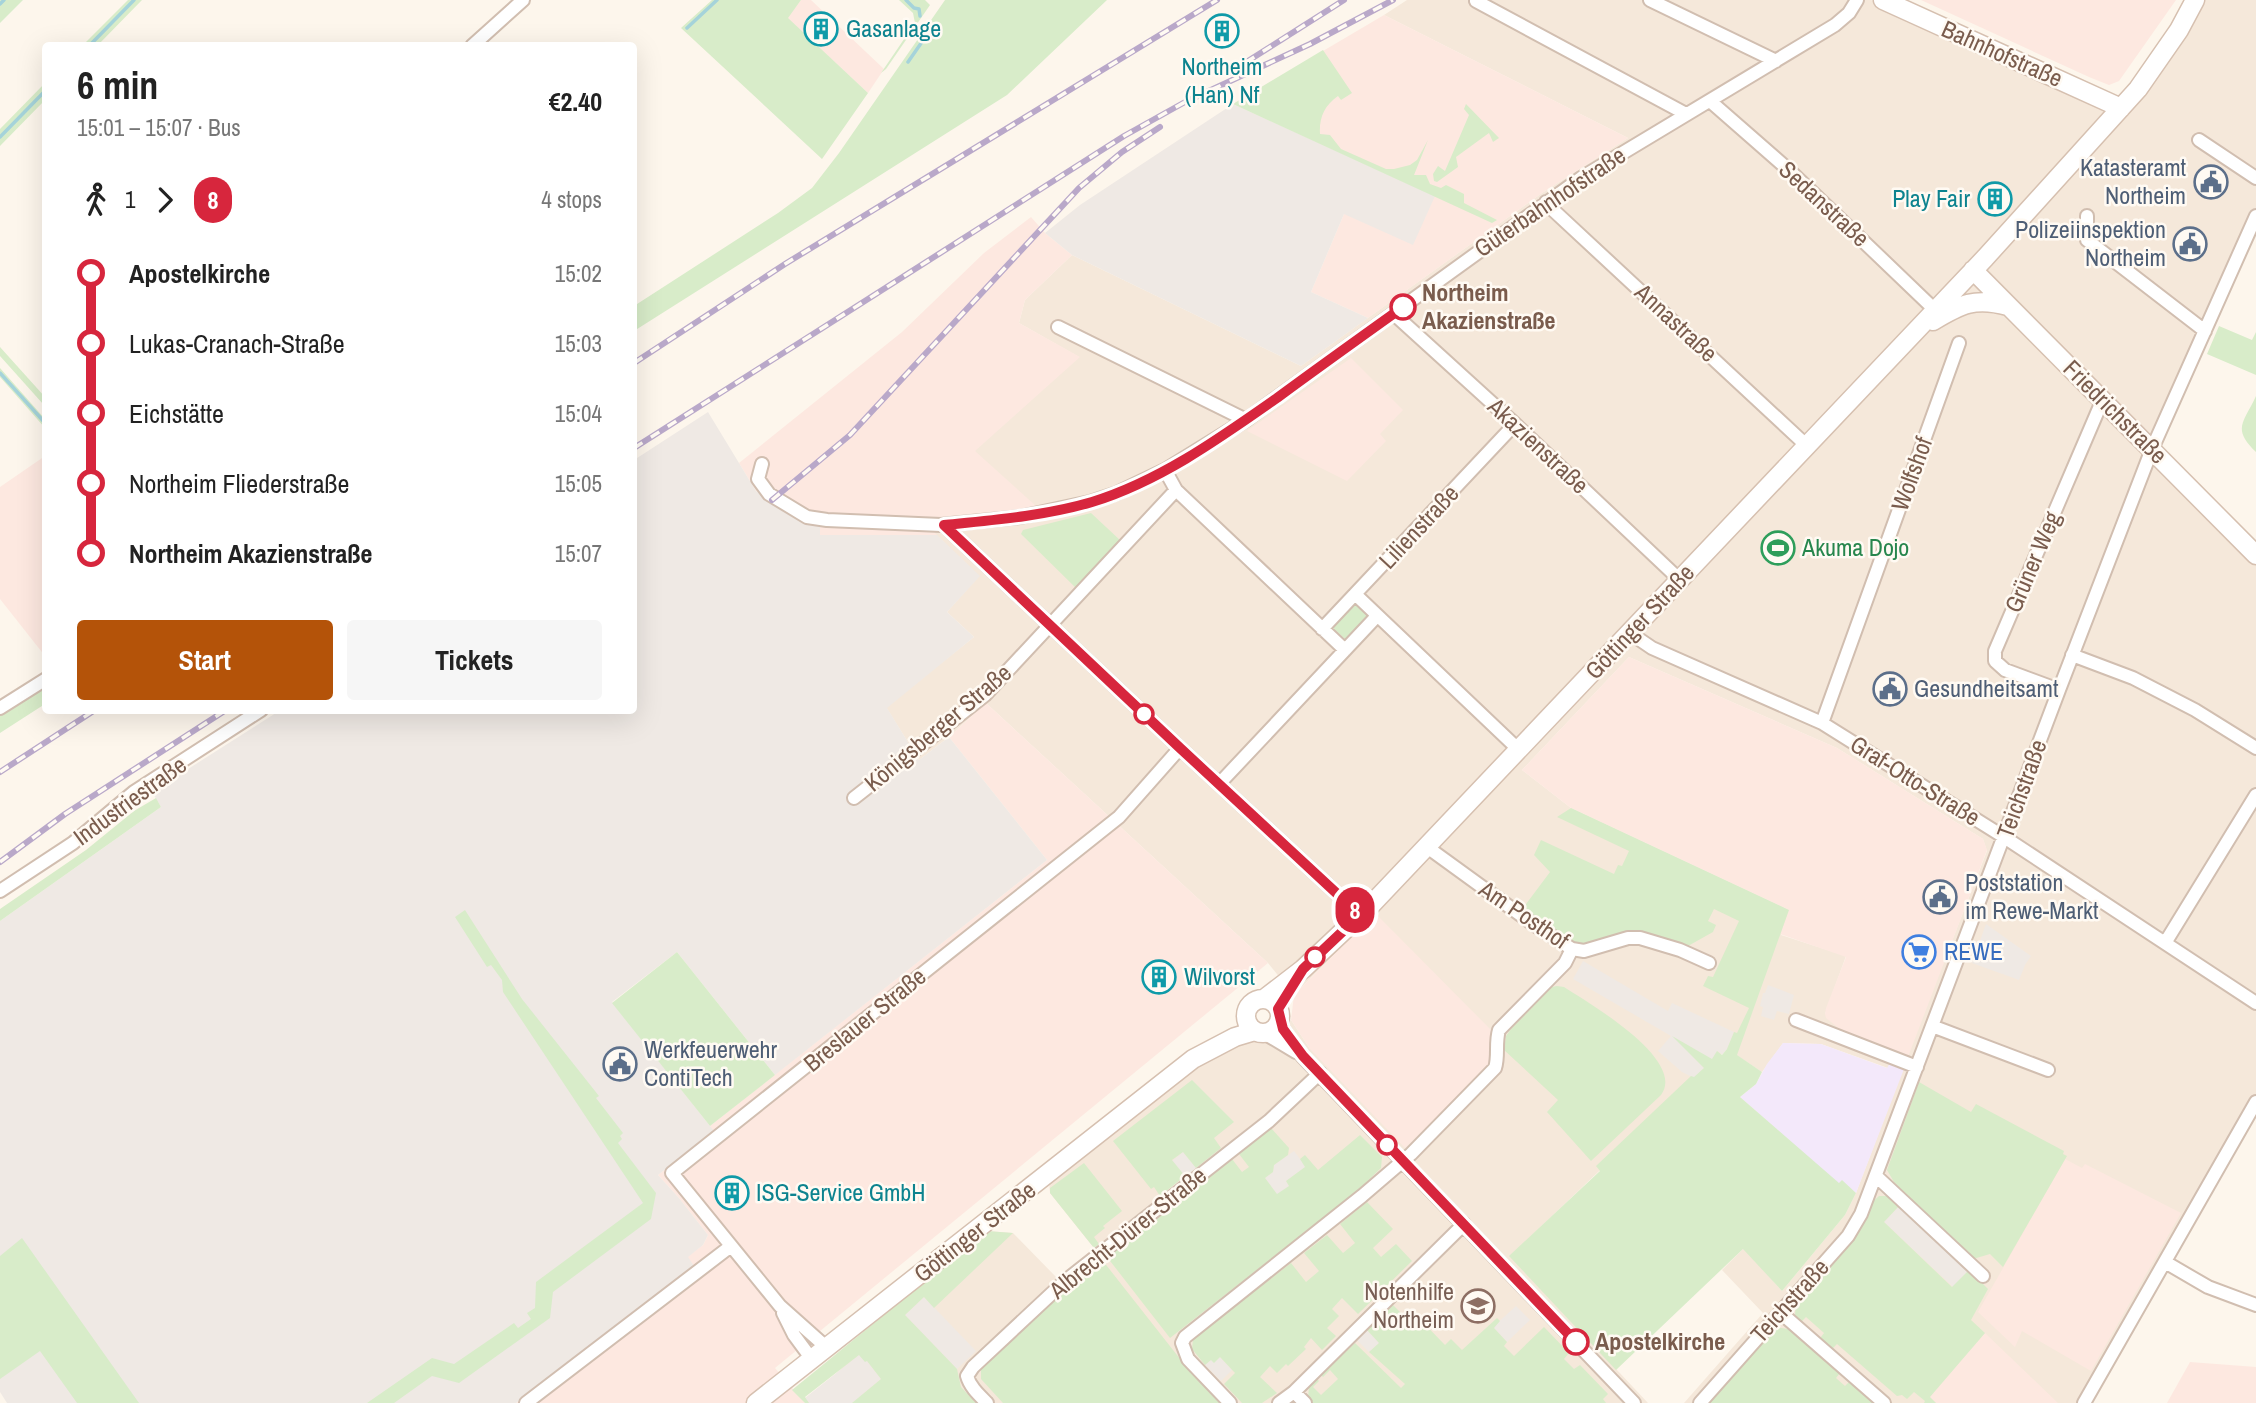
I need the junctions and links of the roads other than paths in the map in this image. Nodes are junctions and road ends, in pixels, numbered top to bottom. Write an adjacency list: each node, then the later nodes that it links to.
1 (523, 0): 7 (street)
2 (1650, 0): 8 (street)
3 (1857, 0): 8 (street, Güterbahnhofstraße)
4 (1883, 0): 10 (main road, Bahnhofstraße)
5 (1476, 1): 11 (street)
6 (2195, 2): 10 (main road, Göttinger Straße)
7 (476, 42)
8 (1776, 61): 9 (street, Güterbahnhofstraße)
9 (1710, 101): 11 (street, Güterbahnhofstraße); 19 (street, Sedanstraße)
10 (2121, 108): 17 (main road, Göttinger Straße)
11 (1686, 114): 14 (street, Güterbahnhofstraße)
12 (2199, 140): 13 (street)
13 (2256, 178)
14 (1546, 202): 20 (street, Güterbahnhofstraße); 28 (street, Annastraße)
15 (2087, 216): 22 (street)
16 (2256, 216): 22 (street, Teichstraße)
17 (1973, 270): 18 (main road, Friedrichstraße); 19 (main road, Göttinger Straße)
18 (2008, 306): 23 (main road); 25 (main road, Friedrichstraße)
19 (1935, 310): 23 (main road, Göttinger Straße)
20 (1394, 314): 26 (street, Güterbahnhofstraße); 27 (street, Akazienstraße)
21 (1058, 327): 26 (street)
22 (2205, 331): 29 (street, Teichstraße)
23 (1914, 332): 28 (main road, Göttinger Straße)
24 (1959, 343): 47 (street, Wolfshof)
25 (2103, 400): 29 (main road, Friedrichstraße); 44 (street, Grüner Weg)
26 (1246, 420): 31 (street, Güterbahnhofstraße)
27 (1516, 424): 35 (street, Akazienstraße); 36 (street, Lilienstraße)
28 (1806, 445): 35 (main road, Göttinger Straße)
29 (2152, 449): 34 (main road, Friedrichstraße); 42 (street, Teichstraße)
30 (762, 464): 33 (street, Güterbahnhofstraße)
31 (1165, 470): 32 (street); 33 (street, Güterbahnhofstraße)
32 (1176, 490): 38 (street, Königsberger Straße); 39 (street)
33 (944, 525): 38 (street)
34 (2256, 555)
35 (1680, 580): 40 (main road, Göttinger Straße)
36 (1355, 594): 37 (street); 39 (street, Lilienstraße)
37 (1377, 616): 41 (street); 50 (street)
38 (1051, 626): 48 (street); 53 (street, Königsberger Straße)
39 (1322, 629): 41 (street)
40 (1630, 633): 47 (street, Graf-Otto-Straße); 50 (main road, Göttinger Straße)
41 (1345, 650): 51 (street)
42 (2072, 654): 44 (street, Teichstraße); 49 (street)
43 (42, 682): 45 (street)
44 (2059, 690): 54 (street, Teichstraße)
45 (0, 708)
46 (255, 714): 56 (street, Industriestraße)
47 (1822, 723): 54 (street, Graf-Otto-Straße)
48 (1180, 748): 51 (street); 76 (street, Breslauer Straße)
49 (2256, 748)
50 (1519, 750): 55 (main road, Göttinger Straße)
51 (1219, 784): 57 (street)
52 (2256, 796): 58 (street)
53 (854, 798)
54 (2004, 837): 58 (street, Graf-Otto-Straße); 65 (street, Teichstraße)
55 (1427, 847): 57 (main road, Göttinger Straße); 59 (street, Am Posthof)
56 (0, 891)
57 (1360, 915): 63 (main road, Göttinger Straße)
58 (2165, 943): 61 (street, Graf-Otto-Straße)
59 (1572, 949): 60 (street, Am Posthof); 73 (street)
60 (1709, 963)
61 (2256, 1003)
62 (1247, 1009): 63 (main road, Göttinger Straße); 66 (main road); 68 (main road, Göttinger Straße)
63 (1274, 1009): 66 (main road, Göttinger Straße); 67 (street)
64 (1796, 1020): 69 (street)
65 (1932, 1026): 69 (street, Teichstraße); 70 (street)
66 (1259, 1032): 67 (street); 68 (main road, Göttinger Straße)
67 (1303, 1056): 71 (street)
68 (1193, 1059): 82 (main road, Göttinger Straße)
69 (1916, 1067): 74 (street, Teichstraße)
70 (2048, 1070)
71 (1320, 1073): 73 (street); 87 (street, Albrecht-Dürer-Straße)
72 (2256, 1102): 77 (street)
73 (1402, 1161): 75 (street); 88 (street)
74 (1876, 1176): 78 (street); 81 (street, Teichstraße)
75 (1464, 1224): 84 (street); 91 (street)
76 (732, 1246): 80 (street, Breslauer Straße); 85 (street)
77 (2165, 1262): 79 (street); 94 (street)
78 (1983, 1276)
79 (2256, 1305)
80 (780, 1307): 82 (street, Breslauer Straße); 83 (street, Breslauer Straße)
81 (1780, 1312): 92 (street, Teichstraße); 93 (street)
82 (826, 1347): 83 (main road, Göttinger Straße)
83 (811, 1358): 86 (main road, Göttinger Straße)
84 (1294, 1392): 89 (street); 90 (street)
85 (526, 1403)
86 (756, 1403)
87 (987, 1403)
88 (1230, 1403)
89 (1279, 1403)
90 (1305, 1403)
91 (1634, 1403)
92 (1700, 1403)
93 (1884, 1403)
94 (2084, 1403)

